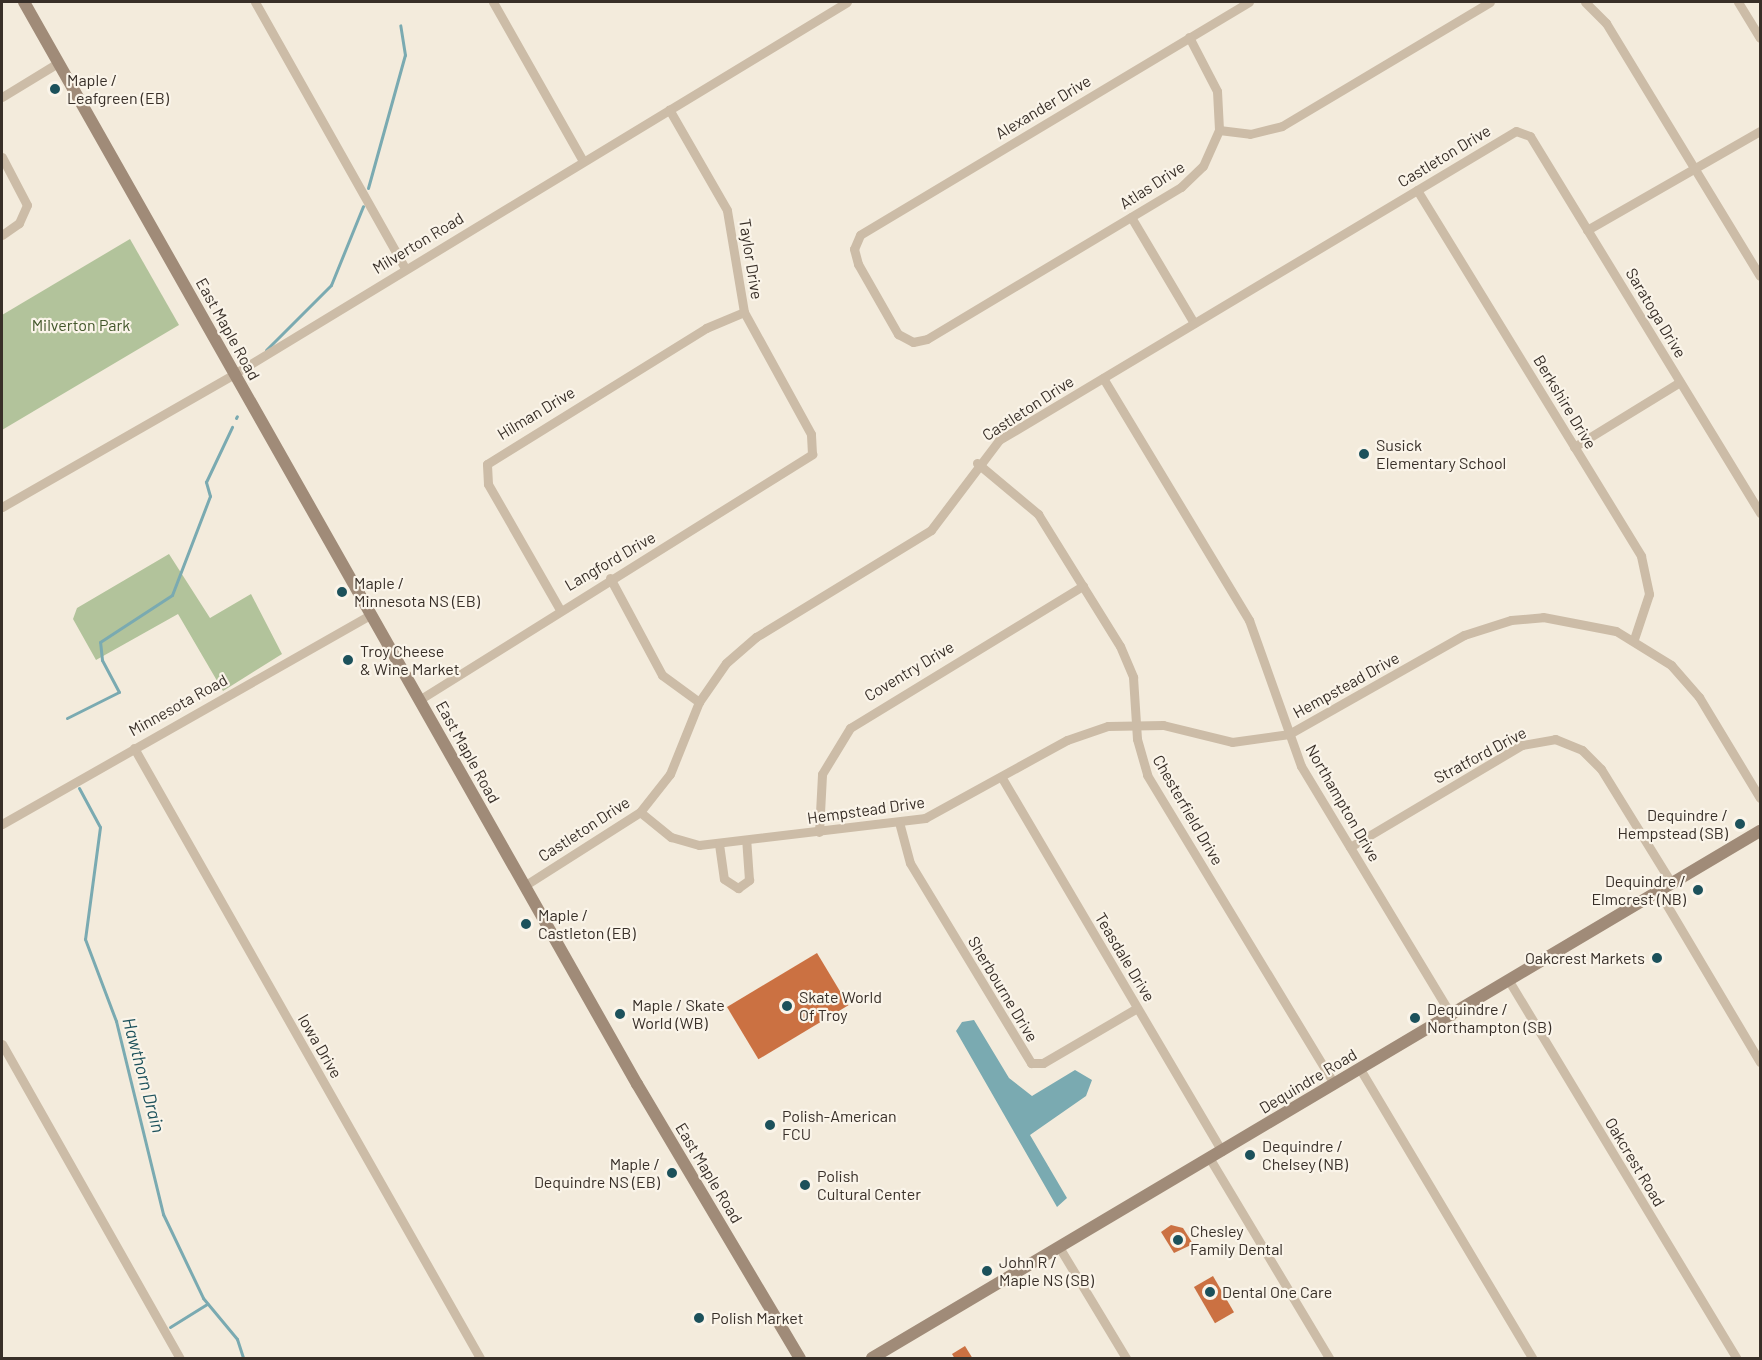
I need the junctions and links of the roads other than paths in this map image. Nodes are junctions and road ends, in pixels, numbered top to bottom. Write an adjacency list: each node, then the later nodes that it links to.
1 (24, 2): 11 (main road, East Maple Road)
2 (255, 2): 24 (street)
3 (493, 2): 18 (street)
4 (847, 2): 13 (street, Milverton Road)
5 (1249, 2): 9 (street, Alexander Drive)
6 (1490, 2): 14 (street)
7 (1585, 2): 19 (street)
8 (1738, 2): 10 (street)
9 (1189, 37): 14 (street); 28 (street, Alexander Drive)
10 (1761, 38)
11 (58, 63): 12 (street); 29 (main road, East Maple Road)
12 (2, 97)
13 (669, 109): 18 (street, Milverton Road); 26 (street, Taylor Drive)
14 (1219, 130): 21 (street, Atlas Drive)
15 (1523, 131): 20 (street, Castleton Drive); 22 (street, Saratoga Drive)
16 (1761, 131): 19 (street)
17 (2, 157): 23 (street)
18 (583, 161): 24 (street, Milverton Road)
19 (1693, 165): 22 (street); 25 (street)
20 (1417, 190): 27 (street, Castleton Drive); 32 (street, Berkshire Drive)
21 (1131, 217): 27 (street); 28 (street, Atlas Drive)
22 (1587, 230): 31 (street, Saratoga Drive)
23 (2, 235)
24 (405, 268): 29 (street, Milverton Road)
25 (1761, 276)
26 (744, 312): 33 (street, Taylor Drive); 39 (street, Hilman Drive)
27 (1194, 323): 30 (street, Castleton Drive)
28 (908, 341)
29 (234, 374): 35 (street, Milverton Road); 40 (main road, East Maple Road)
30 (1103, 378): 34 (street, Castleton Drive); 45 (street, Northampton Drive)
31 (1680, 382): 32 (street); 36 (street, Saratoga Drive)
32 (1574, 447): 41 (street, Berkshire Drive)
33 (814, 448): 37 (street, Langford Drive)
34 (977, 463): 38 (street, Chesterfield Drive); 43 (street, Castleton Drive)
35 (2, 507)
36 (1761, 513)
37 (610, 578): 39 (street, Langford Drive); 43 (street)
38 (1083, 585): 44 (street, Chesterfield Drive); 53 (street, Coventry Drive)
39 (559, 608): 42 (street, Langford Drive)
40 (371, 615): 42 (main road, East Maple Road); 46 (street, Minnesota Road)
41 (1634, 639): 45 (street, Hempstead Drive); 48 (street, Hempstead Drive)
42 (419, 700): 58 (main road, East Maple Road)
43 (699, 702): 49 (street, Castleton Drive)
44 (1137, 723): 45 (street, Hempstead Drive); 47 (street, Hempstead Drive); 66 (street, Chesterfield Drive)
45 (1289, 734): 56 (street, Northampton Drive)
46 (134, 748): 51 (street, Minnesota Road); 71 (street, Iowa Drive)
47 (1002, 778): 50 (street, Hempstead Drive); 61 (street, Teasdale Drive)
48 (1761, 798)
49 (640, 812): 55 (street, Hempstead Drive); 58 (street, Castleton Drive)
50 (900, 822): 53 (street, Hempstead Drive); 61 (street, Sherbourne Drive)
51 (2, 824)
52 (1761, 831): 57 (main road, Dequindre Road)
53 (819, 832): 54 (street, Hempstead Drive)
54 (746, 841): 55 (street, Hempstead Drive); 55 (street)
55 (719, 844)
56 (1350, 847): 57 (street, Stratford Drive); 62 (street, Northampton Drive)
57 (1672, 884): 59 (main road, Dequindre Road)
58 (524, 886): 72 (main road, East Maple Road)
59 (1659, 892): 60 (main road, Dequindre Road); 64 (street)
60 (1509, 981): 62 (main road, Dequindre Road); 77 (street, Oakcrest Road)
61 (1137, 1008): 67 (street, Teasdale Drive)
62 (1452, 1016): 65 (main road, Dequindre Road)
63 (2, 1044): 70 (street)
64 (1761, 1062)
65 (1360, 1069): 66 (main road, Dequindre Road); 76 (street)
66 (1334, 1084): 67 (main road, Dequindre Road)
67 (1222, 1151): 68 (main road, Dequindre Road)
68 (1210, 1158): 69 (main road, Dequindre Road); 75 (street)
69 (1059, 1247): 73 (main road, Dequindre Road); 74 (street)
70 (180, 1359)
71 (480, 1359)
72 (800, 1359)
73 (872, 1359)
74 (1126, 1359)
75 (1329, 1359)
76 (1532, 1359)
77 (1736, 1359)

